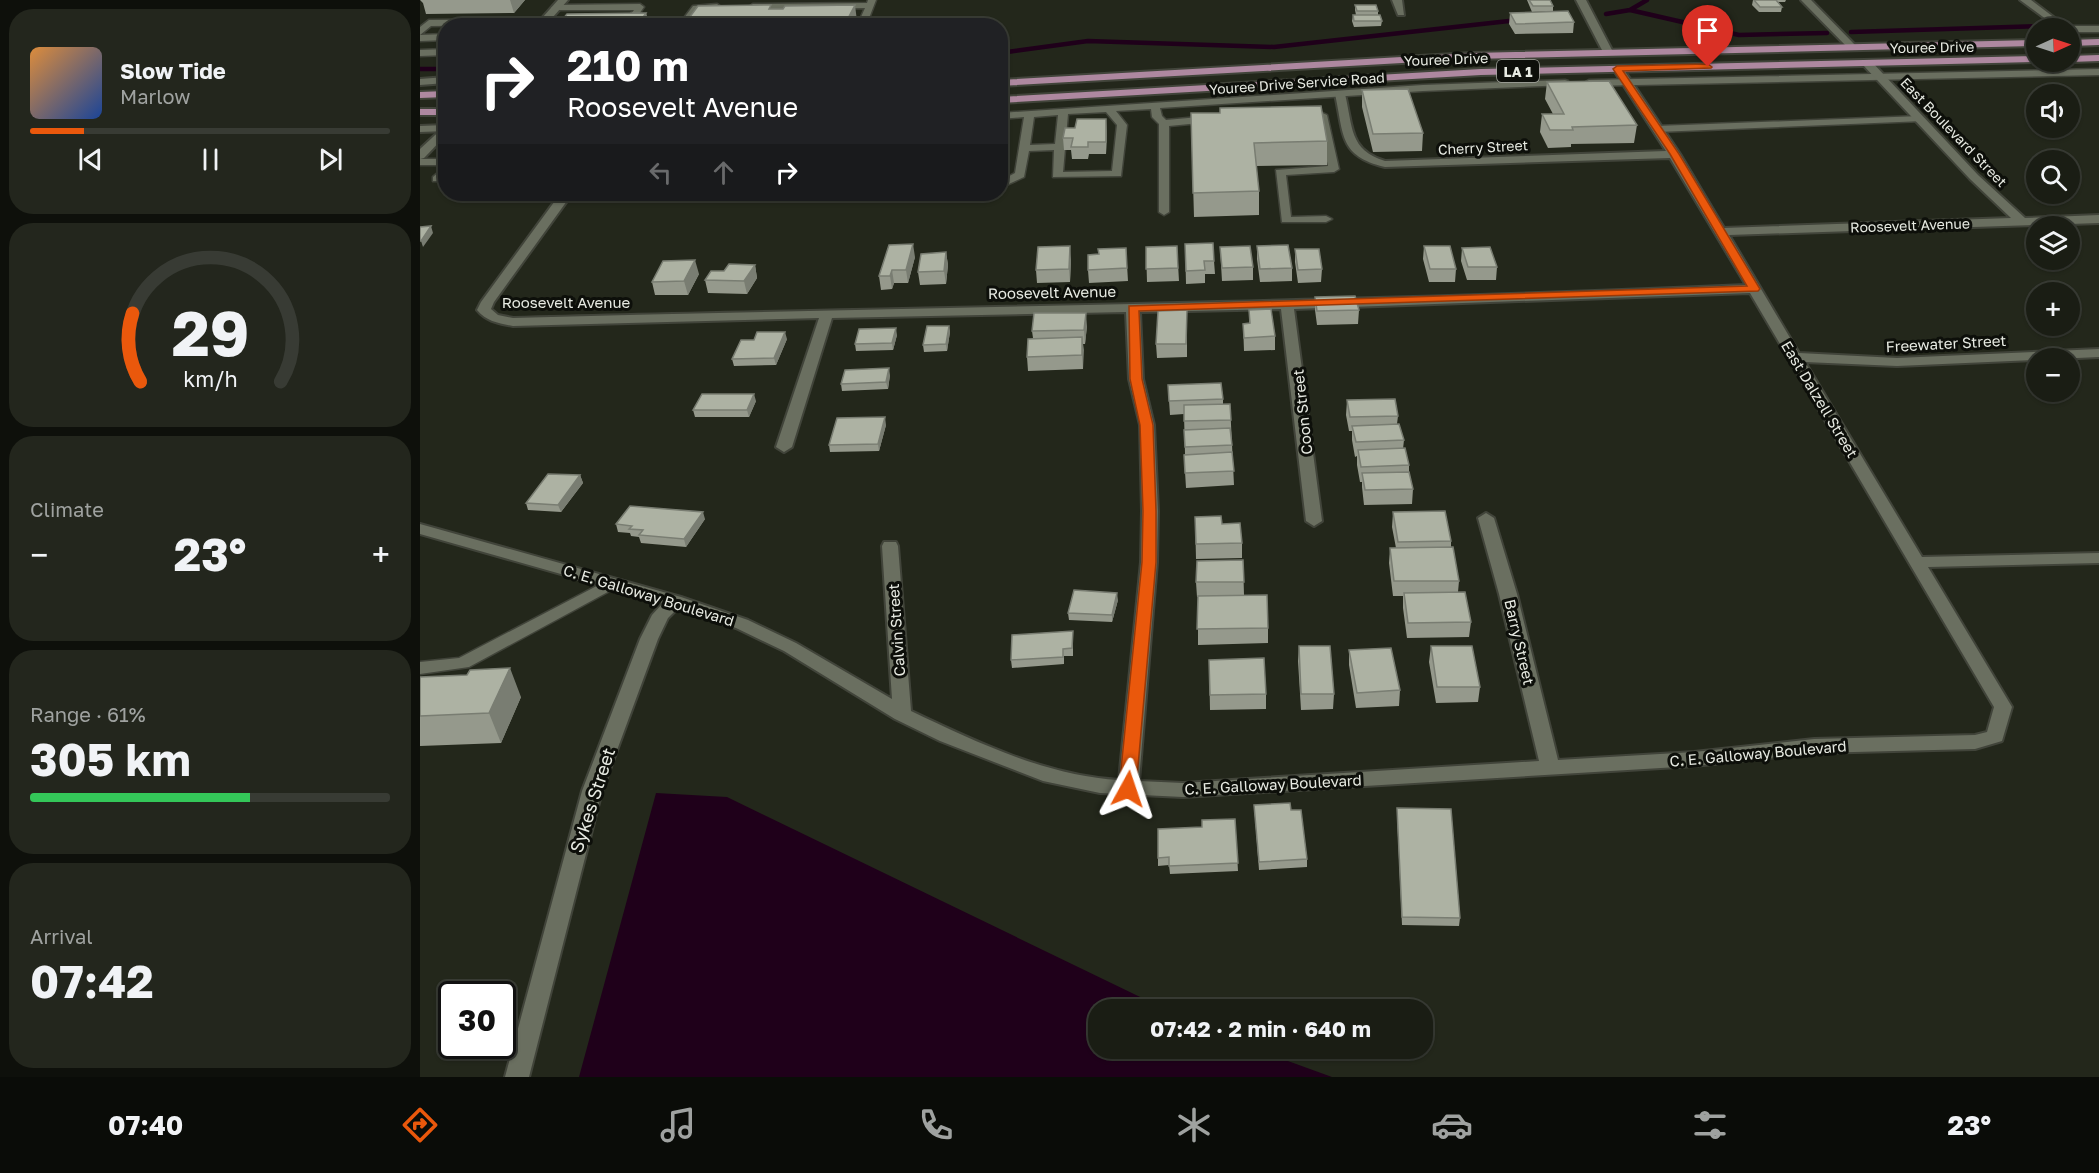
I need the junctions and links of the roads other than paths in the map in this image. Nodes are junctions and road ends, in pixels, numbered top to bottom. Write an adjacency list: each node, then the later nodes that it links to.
1 (563, 0): 11 (street)
2 (1397, 0): 12 (street)
3 (1581, 0): 29 (street)
4 (1806, 0): 27 (street)
5 (2025, 0): 17 (street)
6 (871, 2): 7 (lane); 16 (lane)
7 (784, 3): 10 (lane)
8 (698, 4): 9 (lane); 15 (lane)
9 (729, 7)
10 (741, 7)
11 (555, 8): 13 (street); 14 (lane)
12 (1401, 13)
13 (546, 18)
14 (632, 18)
15 (688, 18)
16 (864, 18)
17 (2049, 18)
18 (438, 23): 21 (lane)
19 (2080, 29): 20 (lane)
20 (2099, 29)
21 (420, 32)
22 (438, 37): 23 (lane)
23 (420, 38)
24 (2099, 42): 26 (main road)
25 (2026, 43): 27 (main road, Youree Drive / LA 1)
26 (2080, 43)
27 (1852, 47): 29 (main road, Youree Drive / LA 1)
28 (438, 52): 30 (lane)
29 (1608, 52): 36 (main road); 40 (main road, Youree Drive / LA 1)
30 (420, 53)
31 (2080, 58): 32 (main road)
32 (2099, 58)
33 (2026, 59): 34 (main road, Youree Drive / LA 1)
34 (1866, 63): 36 (main road, Youree Drive / LA 1); 37 (street, East Boulevard Street)
35 (2099, 72): 37 (lane)
36 (1621, 75): 37 (lane); 42 (lane); 47 (main road, Youree Drive / LA 1); 66 (street, East Dalzell Street)
37 (1879, 77): 58 (street, East Boulevard Street)
38 (438, 81): 39 (street)
39 (420, 82)
40 (1008, 82)
41 (1571, 83): 44 (lane, Youree Drive Service Road)
42 (1582, 83)
43 (438, 94): 45 (main road)
44 (1340, 94): 46 (lane, Youree Drive Service Road); 70 (street, Cherry Street)
45 (420, 95)
46 (1309, 96): 48 (lane, Youree Drive Service Road); 52 (lane)
47 (1008, 100)
48 (1155, 107): 49 (lane, Youree Drive Service Road); 59 (lane)
49 (1110, 110): 53 (lane, Youree Drive Service Road); 60 (lane)
50 (420, 112): 51 (main road)
51 (438, 112)
52 (1314, 112): 54 (lane); 77 (lane)
53 (1064, 113): 55 (lane, Youree Drive Service Road); 61 (lane)
54 (1300, 113)
55 (1029, 115): 56 (lane, Youree Drive Service Road); 69 (lane)
56 (1008, 116)
57 (1221, 119): 59 (lane)
58 (1920, 119): 66 (lane); 79 (street, East Boulevard Street)
59 (1164, 123): 76 (lane)
60 (1122, 125): 63 (lane); 68 (lane)
61 (1062, 126): 62 (lane); 68 (lane)
62 (1074, 126)
63 (1110, 126)
64 (438, 128): 65 (street)
65 (420, 129)
66 (1657, 129): 70 (street, East Dalzell Street)
67 (438, 137): 71 (street)
68 (1060, 147): 69 (lane)
69 (1024, 148): 74 (lane)
70 (1674, 154): 80 (street, East Dalzell Street)
71 (420, 156)
72 (420, 162): 73 (lane)
73 (438, 162)
74 (1008, 181)
75 (561, 201): 84 (street, Roosevelt Avenue)
76 (1164, 212)
77 (1326, 219)
78 (2099, 219): 79 (street, Roosevelt Avenue)
79 (2021, 221): 80 (street, Roosevelt Avenue)
80 (1721, 232): 81 (street, East Dalzell Street)
81 (1755, 289): 82 (street, Roosevelt Avenue); 86 (street, East Dalzell Street)
82 (1287, 304): 83 (street, Roosevelt Avenue); 89 (street, Coon Street)
83 (1133, 308): 84 (street, Roosevelt Avenue); 100 (street)
84 (827, 313): 87 (street)
85 (2099, 353): 86 (street, Freewater Street)
86 (1796, 357): 93 (street, East Dalzell Street)
87 (784, 447)
88 (1486, 518): 99 (street, Barry Street)
89 (1314, 521)
90 (420, 529): 94 (street, C. E. Galloway Boulevard)
91 (890, 546): 97 (street, Calvin Street)
92 (2099, 558): 93 (street)
93 (1918, 562): 98 (street, East Dalzell Street)
94 (612, 583): 95 (street, C. E. Galloway Boulevard); 96 (lane)
95 (675, 601): 97 (street, C. E. Galloway Boulevard); 101 (street, Sykes Street)
96 (420, 668)
97 (902, 714): 100 (street, C. E. Galloway Boulevard)
98 (1995, 736): 99 (street, C. E. Galloway Boulevard)
99 (1550, 766): 100 (street, C. E. Galloway Boulevard)
100 (1128, 789)
101 (517, 1077)

